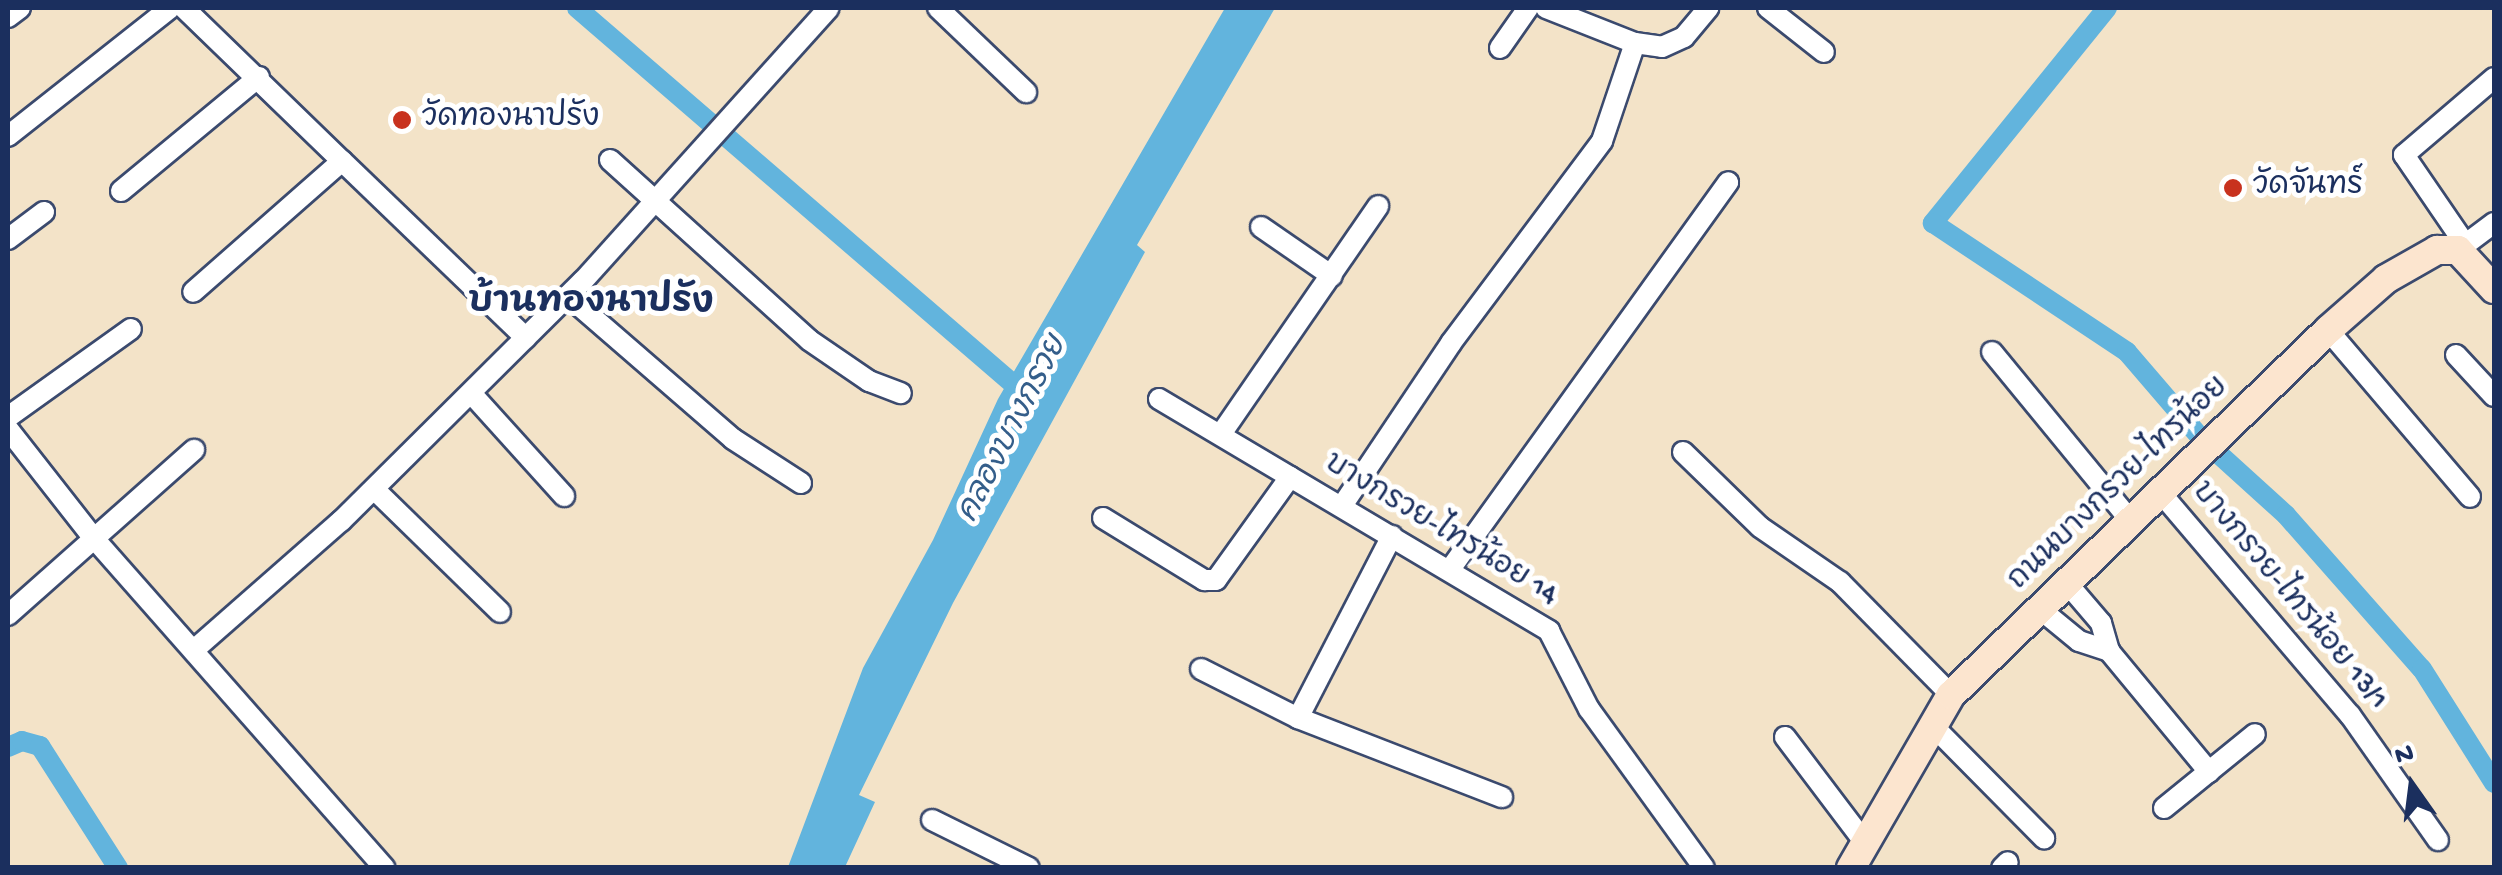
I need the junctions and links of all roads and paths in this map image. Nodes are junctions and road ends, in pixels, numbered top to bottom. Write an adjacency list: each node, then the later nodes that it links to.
1 (20, 8): 10 (street)
2 (170, 8): 17 (street)
3 (184, 8): 14 (street)
4 (828, 8): 22 (street)
5 (938, 8): 16 (street)
6 (1528, 8): 12 (street)
7 (1546, 8): 11 (street)
8 (1708, 8): 11 (street)
9 (1768, 8): 13 (street)
10 (8, 17)
11 (1635, 43): 53 (street)
12 (1500, 48)
13 (1824, 52)
14 (260, 77): 18 (street); 21 (street)
15 (2494, 78): 28 (street)
16 (1026, 92)
17 (8, 136)
18 (336, 157): 31 (street); 35 (street)
19 (610, 160): 22 (street)
20 (1728, 182): 58 (street)
21 (120, 191)
22 (655, 201): 32 (street); 38 (street)
23 (1378, 206): 29 (street)
24 (44, 212): 27 (street)
25 (2494, 223): 28 (street)
26 (1260, 227): 29 (street)
27 (8, 239)
28 (2462, 247): 30 (main road); 34 (main road, ถนนบางกรวย-ไทรน้อย)
29 (1332, 276): 44 (street)
30 (2494, 288)
31 (193, 292)
32 (568, 296): 35 (street); 48 (street)
33 (132, 329): 42 (street)
34 (2328, 330): 50 (main road, ถนนบางกรวย-ไทรน้อย); 52 (street)
35 (526, 338): 39 (street)
36 (1992, 352): 55 (street)
37 (2456, 354): 40 (street)
38 (902, 392)
39 (471, 393): 49 (street); 51 (street)
40 (2494, 396)
41 (1158, 399): 44 (street, บางกรวย-ไทรน้อย 14)
42 (8, 418)
43 (8, 429): 56 (street)
44 (1221, 434): 47 (street, บางกรวย-ไทรน้อย 14)
45 (194, 450): 56 (street)
46 (1682, 452): 66 (street)
47 (1290, 477): 53 (street, บางกรวย-ไทรน้อย 14); 54 (street)
48 (800, 483)
49 (374, 488): 61 (street); 63 (street)
50 (2160, 492): 55 (main road, ถนนบางกรวย-ไทรน้อย); 76 (street, บางกรวย-ไทรน้อย 13/1)
51 (564, 496)
52 (2470, 497)
53 (1342, 506): 57 (street, บางกรวย-ไทรน้อย 14)
54 (1102, 518)
55 (2130, 520): 59 (main road, ถนนบางกรวย-ไทรน้อย)
56 (90, 535): 62 (street); 63 (street)
57 (1392, 536): 58 (street, บางกรวย-ไทรน้อย 14); 67 (street)
58 (1451, 568): 80 (street, บางกรวย-ไทรน้อย 14)
59 (2066, 582): 60 (main road, ถนนบางกรวย-ไทรน้อย); 64 (street)
60 (2040, 609): 64 (street); 66 (main road, ถนนบางกรวย-ไทรน้อย)
61 (500, 612)
62 (8, 615)
63 (194, 650): 78 (street)
64 (2109, 652): 71 (street)
65 (1201, 668): 67 (street)
66 (1952, 695): 68 (main road, ถนนบางกรวย-ไทรน้อย)
67 (1298, 718): 72 (street)
68 (1931, 724): 75 (street); 77 (main road, ถนนบางกรวย-ไทรน้อย)
69 (2255, 734): 71 (street)
70 (1785, 737): 77 (street)
71 (2209, 772): 73 (street)
72 (1502, 797)
73 (2164, 808)
74 (932, 820): 79 (street)
75 (2044, 838)
76 (2438, 840)
77 (1858, 856)
78 (386, 868)
79 (1030, 868)
80 (1704, 868)

